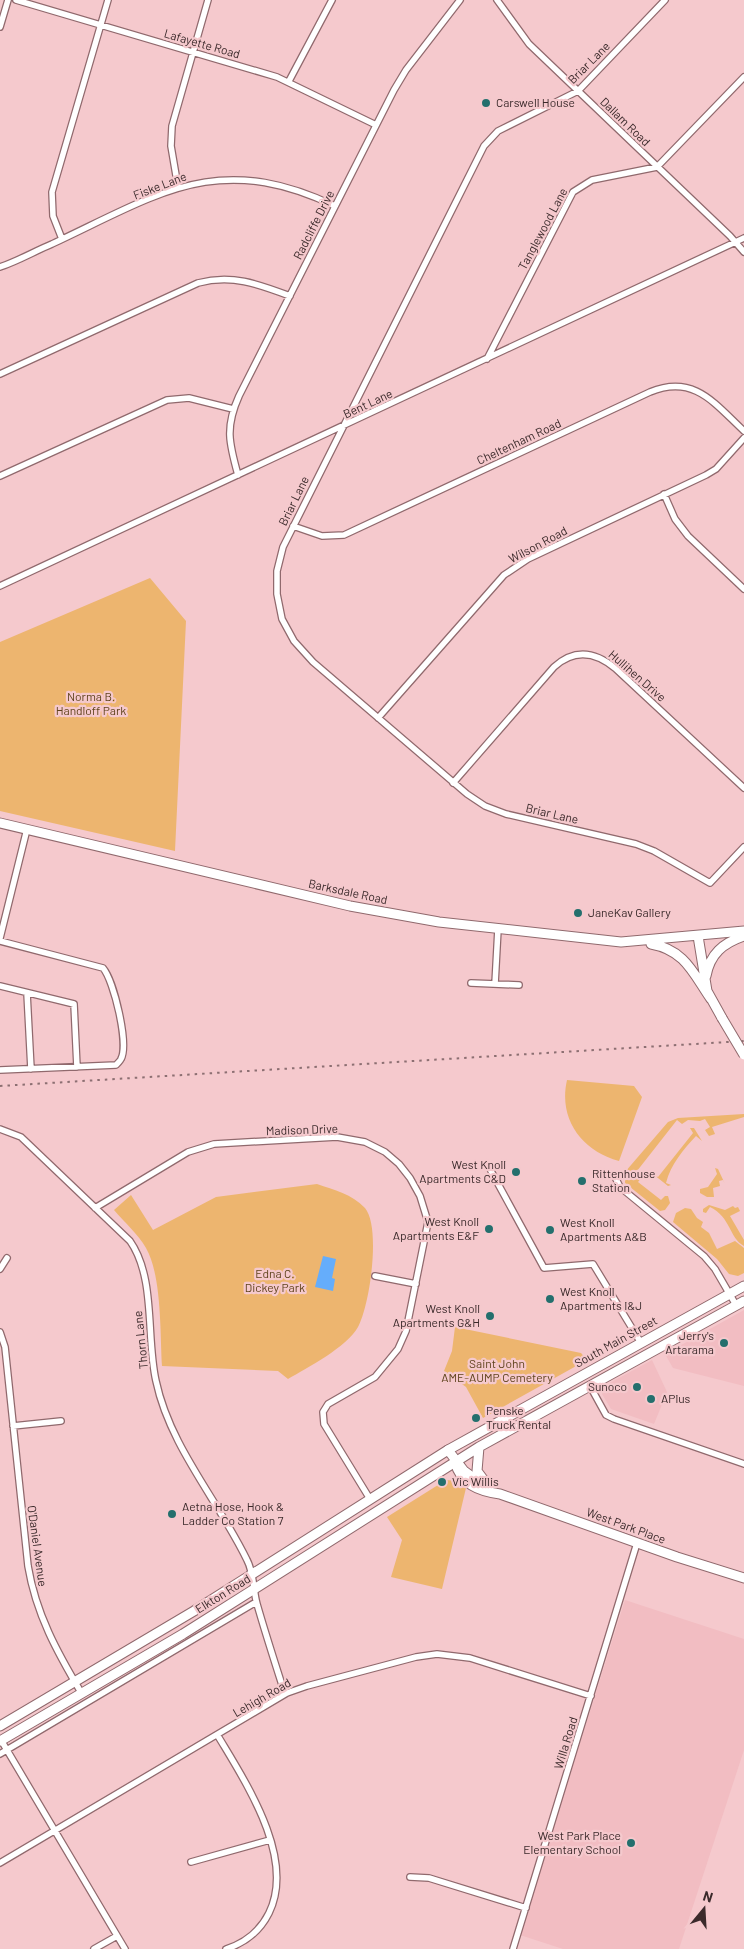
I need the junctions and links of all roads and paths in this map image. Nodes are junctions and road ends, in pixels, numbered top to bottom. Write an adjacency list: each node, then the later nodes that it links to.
1 (8, 0): 10 (street)
2 (16, 0): 9 (street, Lafayette Road)
3 (108, 0): 9 (street)
4 (208, 0): 11 (street)
5 (332, 0): 13 (street)
6 (460, 0): 15 (street, Radcliffe Drive)
7 (497, 0): 14 (street, Dallam Road)
8 (665, 0): 14 (street, Briar Lane)
9 (101, 25): 11 (street, Lafayette Road); 20 (street)
10 (0, 27)
11 (193, 52): 13 (street, Lafayette Road); 17 (street)
12 (744, 77): 16 (street)
13 (289, 81): 15 (street, Lafayette Road)
14 (578, 91): 16 (street, Dallam Road); 28 (street, Briar Lane)
15 (376, 125): 18 (street, Radcliffe Drive)
16 (658, 167): 21 (street, Dallam Road); 25 (street, Tanglewood Lane)
17 (178, 187): 18 (street, Fiske Lane); 20 (street, Fiske Lane)
18 (335, 206): 24 (street, Radcliffe Drive)
19 (744, 238): 21 (street, Bent Lane)
20 (62, 239): 23 (street, Fiske Lane)
21 (735, 242): 22 (street, Dallam Road); 25 (street, Bent Lane)
22 (744, 252)
23 (0, 267)
24 (290, 296): 26 (street); 27 (street, Radcliffe Drive)
25 (487, 359): 28 (street, Bent Lane)
26 (0, 374)
27 (233, 409): 31 (street, Radcliffe Drive); 32 (street)
28 (342, 427): 31 (street, Bent Lane); 34 (street, Briar Lane)
29 (744, 431): 34 (street, Cheltenham Road)
30 (744, 438): 33 (street, Wilson Road)
31 (238, 475): 35 (street, Bent Lane)
32 (0, 476)
33 (664, 494): 36 (street); 37 (street, Wilson Road)
34 (293, 526): 37 (street, Briar Lane)
35 (0, 586)
36 (744, 589)
37 (378, 718): 38 (street, Briar Lane)
38 (453, 783): 39 (street, Hullihen Drive); 42 (street, Briar Lane)
39 (744, 788)
40 (0, 823): 41 (main road, Barksdale Road)
41 (27, 829): 43 (main road, Barksdale Road); 47 (street)
42 (744, 848)
43 (498, 929): 48 (main road, Barksdale Road); 51 (street)
44 (744, 931): 45 (main road, Barksdale Road)
45 (698, 936): 48 (main road, Barksdale Road); 49 (main road)
46 (744, 936): 49 (main road)
47 (0, 940): 57 (street)
48 (631, 942): 55 (main road)
49 (705, 982): 55 (main road)
50 (471, 983): 51 (street)
51 (495, 984): 53 (street)
52 (0, 986): 54 (street)
53 (519, 986)
54 (28, 993): 57 (street); 58 (street)
55 (711, 999): 56 (main road, bridge)
56 (744, 1055)
57 (77, 1067): 58 (street)
58 (31, 1069): 59 (street)
59 (0, 1070)
60 (0, 1129): 63 (street, Thorn Lane)
61 (491, 1172): 73 (street)
62 (615, 1177): 69 (street)
63 (95, 1208): 67 (street, Madison Drive); 87 (street, Thorn Lane)
64 (7, 1258): 65 (street)
65 (0, 1269)
66 (375, 1276): 67 (street)
67 (416, 1284): 85 (street, Madison Drive)
68 (744, 1286): 69 (main road, South Main Street)
69 (730, 1294): 70 (street); 72 (main road, South Main Street)
70 (740, 1303): 74 (main road, South Main Street)
71 (0, 1332): 78 (street, O'Daniel Avenue)
72 (656, 1335): 73 (main road, South Main Street); 74 (main road)
73 (641, 1343): 75 (main road); 80 (main road, South Main Street)
74 (651, 1352): 75 (main road, South Main Street)
75 (634, 1361): 76 (main road, South Main Street)
76 (590, 1386): 79 (main road, South Main Street); 82 (street)
77 (61, 1421): 78 (street)
78 (13, 1426): 91 (street, O'Daniel Avenue)
79 (479, 1447): 81 (main road, South Main Street); 83 (main road)
80 (448, 1450): 81 (main road, West Park Place); 85 (main road, Elkton Road)
81 (455, 1462): 83 (main road, West Park Place); 84 (main road, West Park Place); 89 (main road, Elkton Road)
82 (744, 1464)
83 (489, 1487): 84 (main road, West Park Place)
84 (500, 1494): 86 (main road, West Park Place)
85 (370, 1499): 87 (main road, Elkton Road)
86 (638, 1543): 88 (main road, West Park Place); 94 (street, Willa Road)
87 (251, 1576): 89 (street, Thorn Lane); 91 (main road, Elkton Road)
88 (744, 1578)
89 (254, 1590): 90 (street, Thorn Lane); 92 (main road, Elkton Road)
90 (256, 1602): 93 (street, Thorn Lane); 98 (street, Elkton Road)
91 (75, 1682): 92 (street, O'Daniel Avenue); 95 (main road, Elkton Road)
92 (82, 1694): 97 (main road, Elkton Road)
93 (287, 1694): 94 (street, Lehigh Road); 96 (street, Lehigh Road)
94 (591, 1696): 105 (street, Willa Road)
95 (1, 1726): 97 (main road)
96 (218, 1736): 100 (street, Lehigh Road); 101 (street)
97 (1, 1740): 98 (street)
98 (7, 1750): 99 (street, Elkton Road); 100 (street)
99 (0, 1754)
100 (55, 1831): 103 (street, Lehigh Road); 106 (street)
101 (270, 1840): 102 (street); 109 (street)
102 (191, 1862)
103 (0, 1863)
104 (410, 1877): 105 (street)
105 (526, 1908): 110 (street, Willa Road)
106 (117, 1936): 107 (street); 108 (street)
107 (94, 1949)
108 (125, 1949)
109 (226, 1949)
110 (513, 1949)

